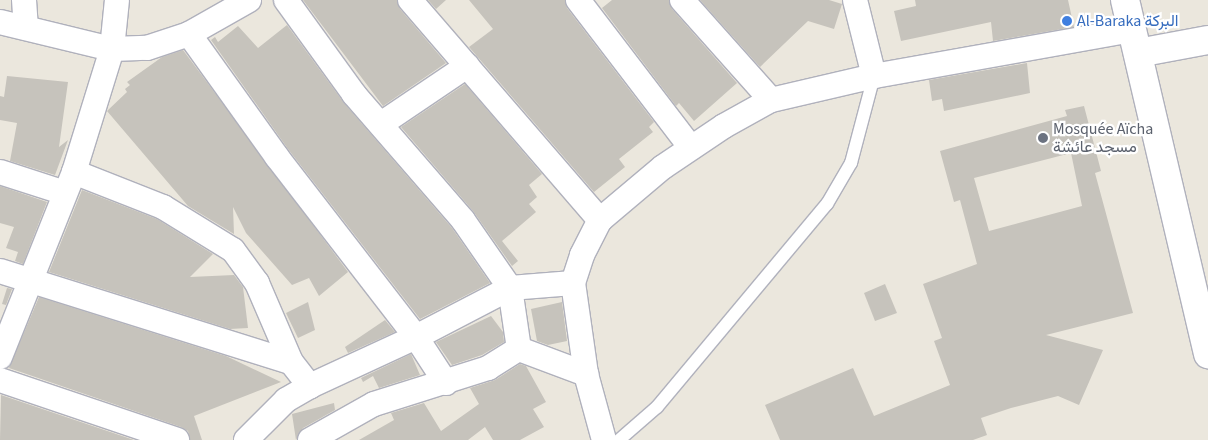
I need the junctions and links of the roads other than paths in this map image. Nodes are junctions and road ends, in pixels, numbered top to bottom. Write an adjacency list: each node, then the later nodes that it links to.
1 (24, 0): 11 (street)
2 (117, 0): 15 (street)
3 (286, 0): 19 (street)
4 (410, 0): 16 (street)
5 (578, 0): 20 (street)
6 (682, 0): 18 (street)
7 (855, 0): 17 (street)
8 (1125, 0): 14 (main road)
9 (246, 1): 12 (street)
10 (0, 22): 11 (street)
11 (26, 28): 15 (street)
12 (189, 34): 15 (street); 28 (street)
13 (1208, 40): 14 (main road)
14 (1135, 41): 17 (street); 29 (main road)
15 (112, 49): 22 (street)
16 (467, 66): 19 (street); 23 (street)
17 (874, 76): 18 (street); 41 (lane)
18 (770, 100): 20 (street)
19 (381, 124): 27 (street)
20 (691, 148): 23 (street)
21 (0, 172): 22 (street)
22 (70, 182): 25 (street); 32 (street)
23 (600, 220): 26 (street)
24 (0, 271): 25 (street)
25 (30, 279): 31 (street); 32 (street)
26 (573, 284): 27 (street); 33 (street)
27 (510, 288): 28 (street); 30 (street)
28 (416, 337): 35 (street); 36 (street)
29 (1207, 339)
30 (519, 349): 33 (street); 35 (street)
31 (0, 357)
32 (291, 362): 36 (street)
33 (586, 374): 40 (street)
34 (0, 380): 37 (street)
35 (446, 383): 39 (street)
36 (310, 386): 38 (street)
37 (177, 440)
38 (246, 440)
39 (310, 440)
40 (604, 440)
41 (618, 440)

